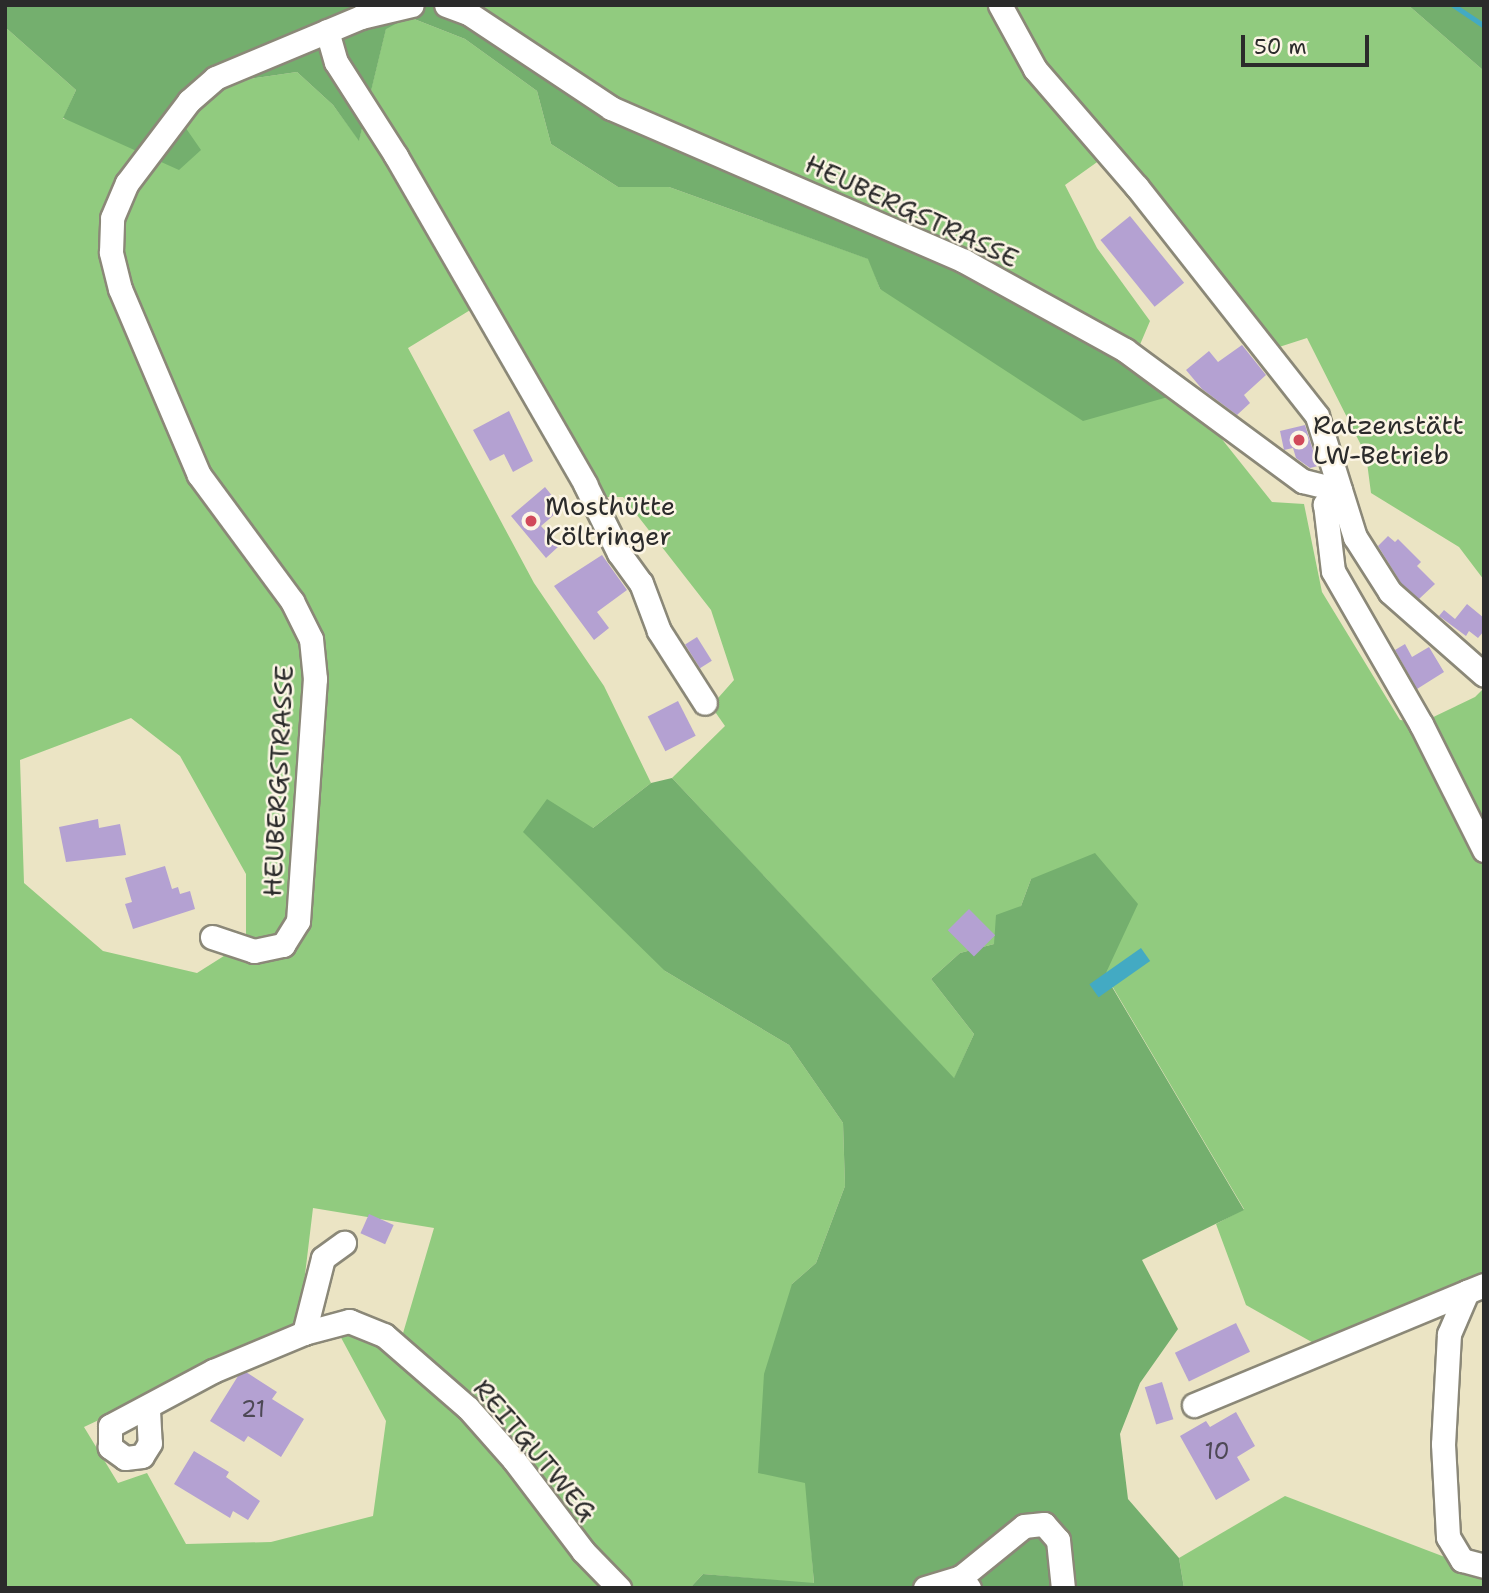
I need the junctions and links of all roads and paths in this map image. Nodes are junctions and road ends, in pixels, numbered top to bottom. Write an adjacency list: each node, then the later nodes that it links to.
1 (412, 5): 4 (street, HEUBERGSTRASSE)
2 (446, 5): 5 (street, HEUBERGSTRASSE)
3 (1000, 5): 5 (street)
4 (327, 31): 7 (street); 9 (street, HEUBERGSTRASSE)
5 (1340, 490): 6 (street); 8 (street)
6 (1484, 675)
7 (705, 703)
8 (1484, 850)
9 (212, 937)
10 (344, 1244): 13 (street)
11 (1476, 1289): 12 (street); 14 (street)
12 (1429, 1308): 14 (street); 15 (street)
13 (304, 1332): 16 (street, REITGUTWEG); 19 (street, REITGUTWEG)
14 (1449, 1334): 17 (street)
15 (1195, 1405)
16 (148, 1410)
17 (1484, 1566)
18 (965, 1583): 20 (street); 21 (street)
19 (619, 1588)
20 (925, 1588)
21 (1063, 1588)

